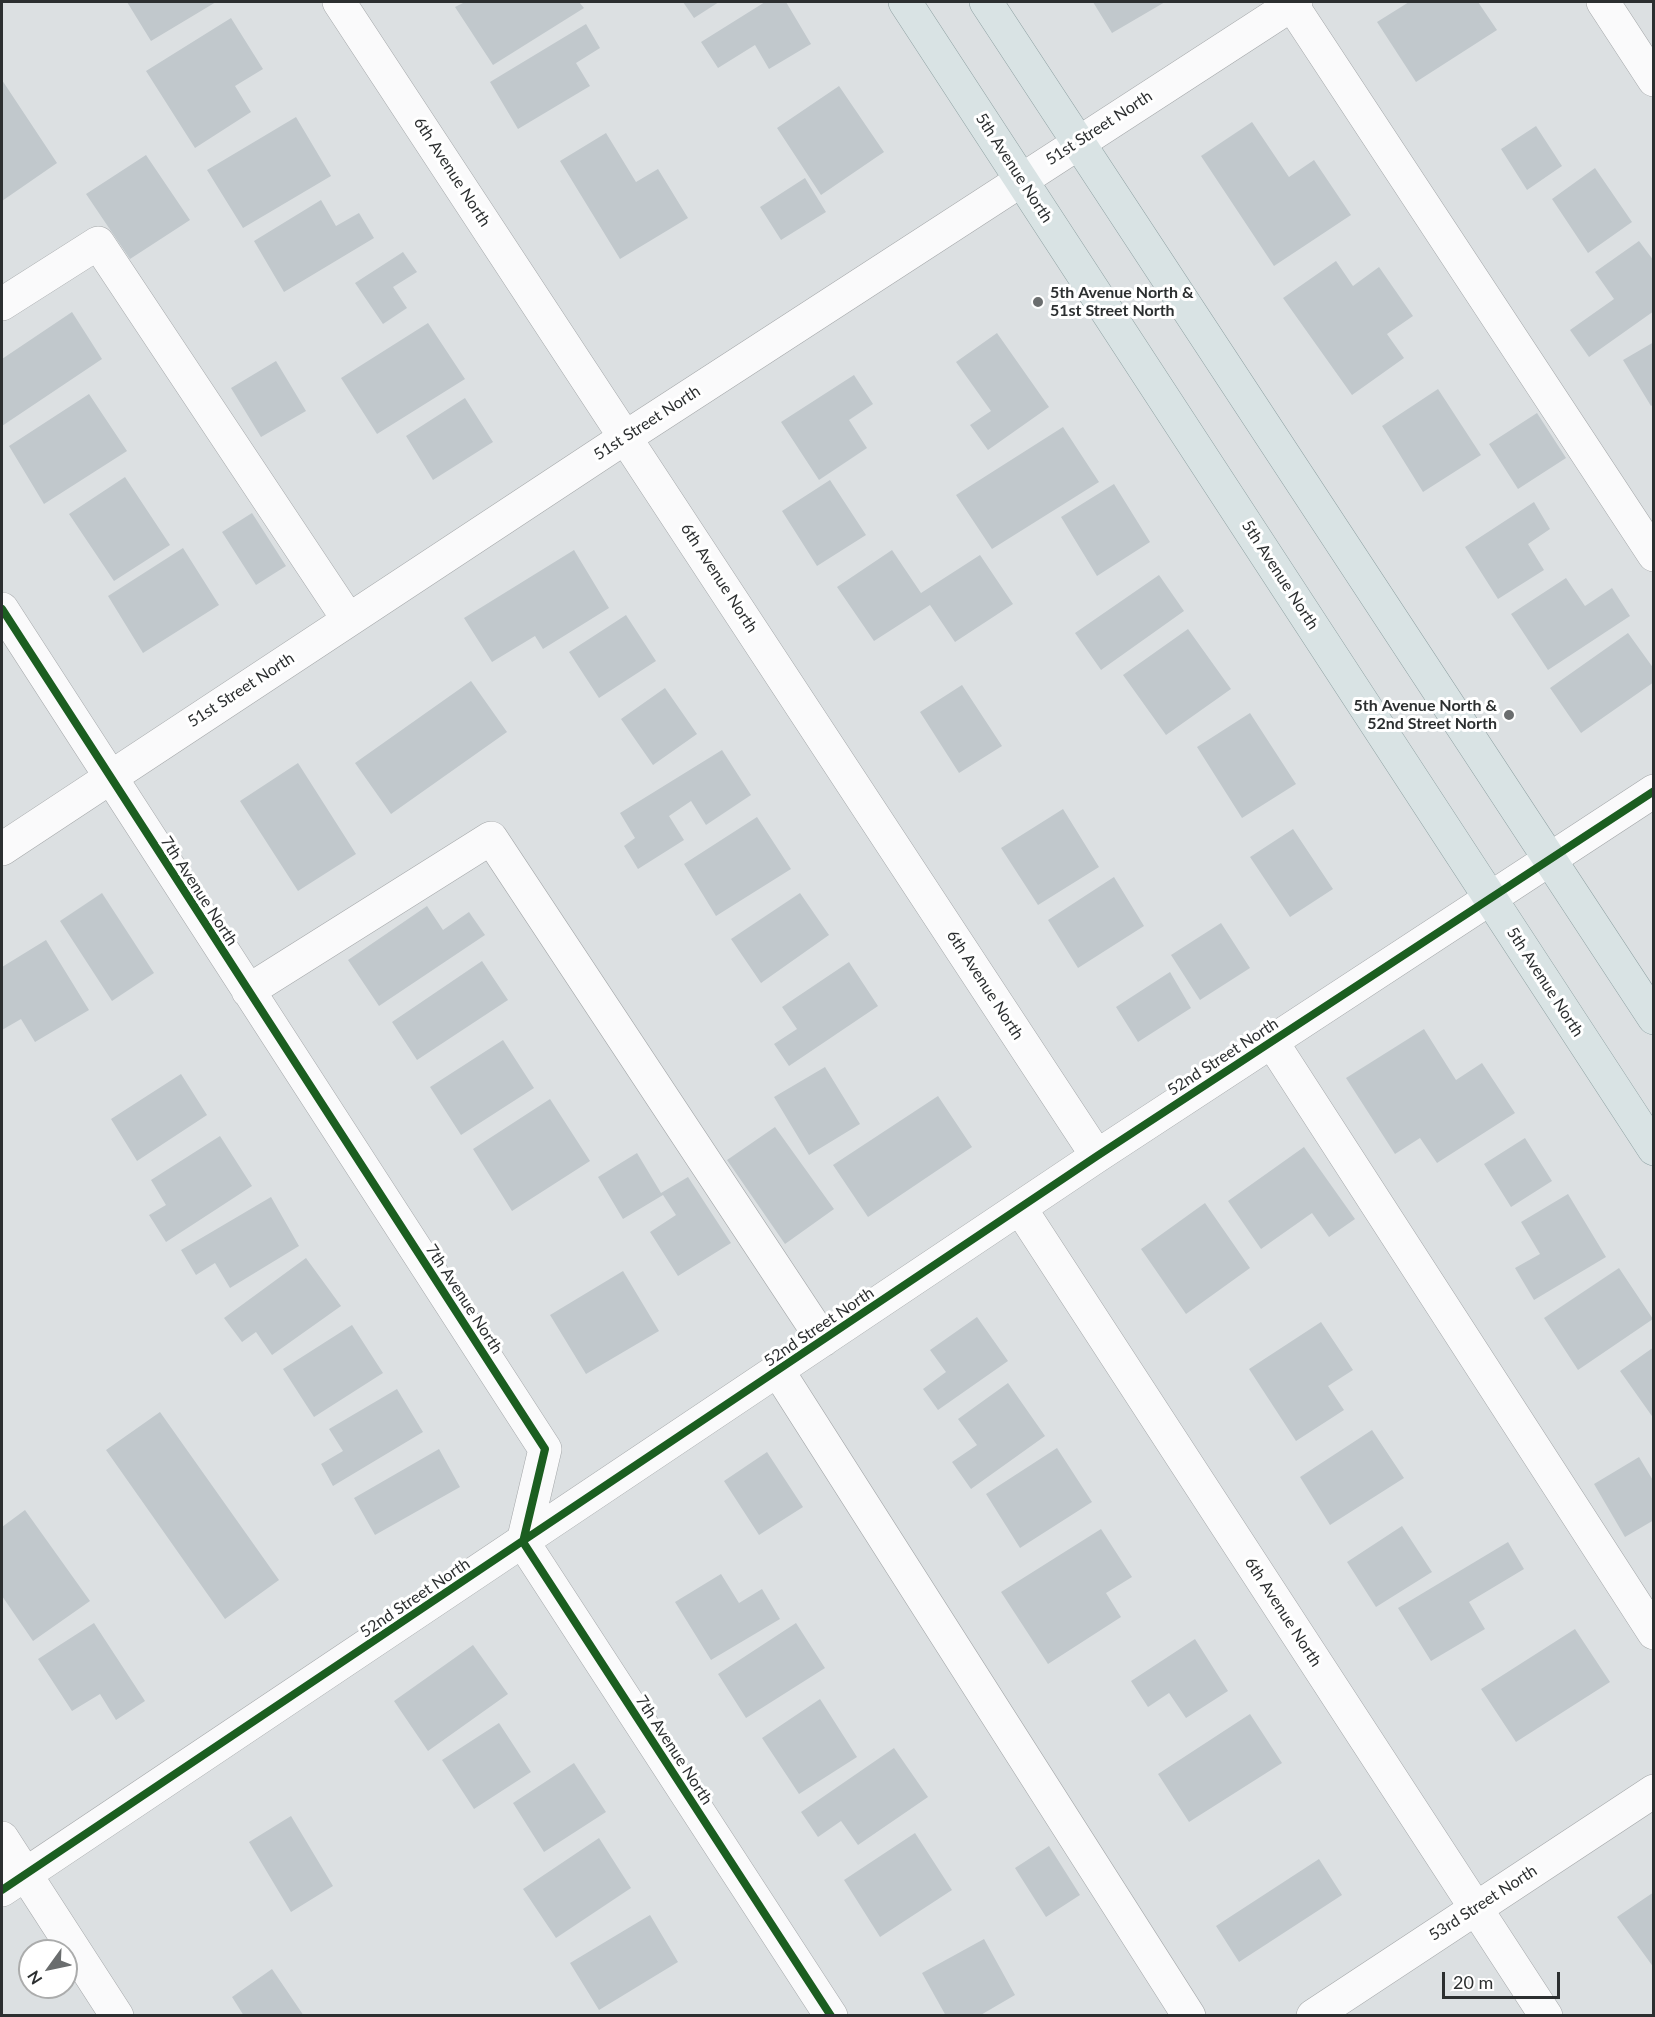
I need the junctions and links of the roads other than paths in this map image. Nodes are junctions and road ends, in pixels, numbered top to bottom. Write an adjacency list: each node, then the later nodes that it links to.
1 (339, 2): 10 (street, 6th Avenue North)
2 (905, 2): 8 (main road, 5th Avenue North)
3 (986, 2): 7 (main road)
4 (1293, 2): 7 (street, 51st Street North); 11 (street)
5 (1603, 2): 6 (street)
6 (1653, 80)
7 (1078, 142): 8 (street, 51st Street North); 17 (main road)
8 (1022, 178): 10 (street, 51st Street North); 18 (main road, 5th Avenue North)
9 (2, 304): 13 (street)
10 (626, 437): 13 (street, 51st Street North); 23 (street, 6th Avenue North)
11 (1653, 555)
12 (2, 609): 14 (street, 7th Avenue North)
13 (348, 619): 14 (street, 51st Street North)
14 (109, 776): 16 (street, 51st Street North); 19 (street, 7th Avenue North)
15 (1653, 791): 17 (street, 52nd Street North)
16 (2, 849)
17 (1548, 857): 18 (street, 52nd Street North); 20 (main road)
18 (1491, 899): 21 (street, 52nd Street North); 22 (main road, 5th Avenue North)
19 (248, 991): 25 (street); 27 (street, 7th Avenue North)
20 (1653, 1018)
21 (1272, 1042): 23 (street, 52nd Street North); 28 (street)
22 (1653, 1149)
23 (1097, 1156): 24 (street, 52nd Street North)
24 (1020, 1208): 25 (street, 52nd Street North); 32 (street, 6th Avenue North)
25 (823, 1340): 26 (street, 52nd Street North)
26 (778, 1371): 27 (street, 52nd Street North); 35 (street)
27 (524, 1542): 31 (street, 52nd Street North); 34 (street, 7th Avenue North)
28 (1653, 1633)
29 (1653, 1791): 32 (street, 53rd Street North)
30 (2, 1838): 31 (street)
31 (13, 1882): 33 (street)
32 (1476, 1909): 36 (street, 53rd Street North); 37 (street, 6th Avenue North)
33 (117, 2016)
34 (831, 2016)
35 (1189, 2016)
36 (1313, 2016)
37 (1546, 2016)

